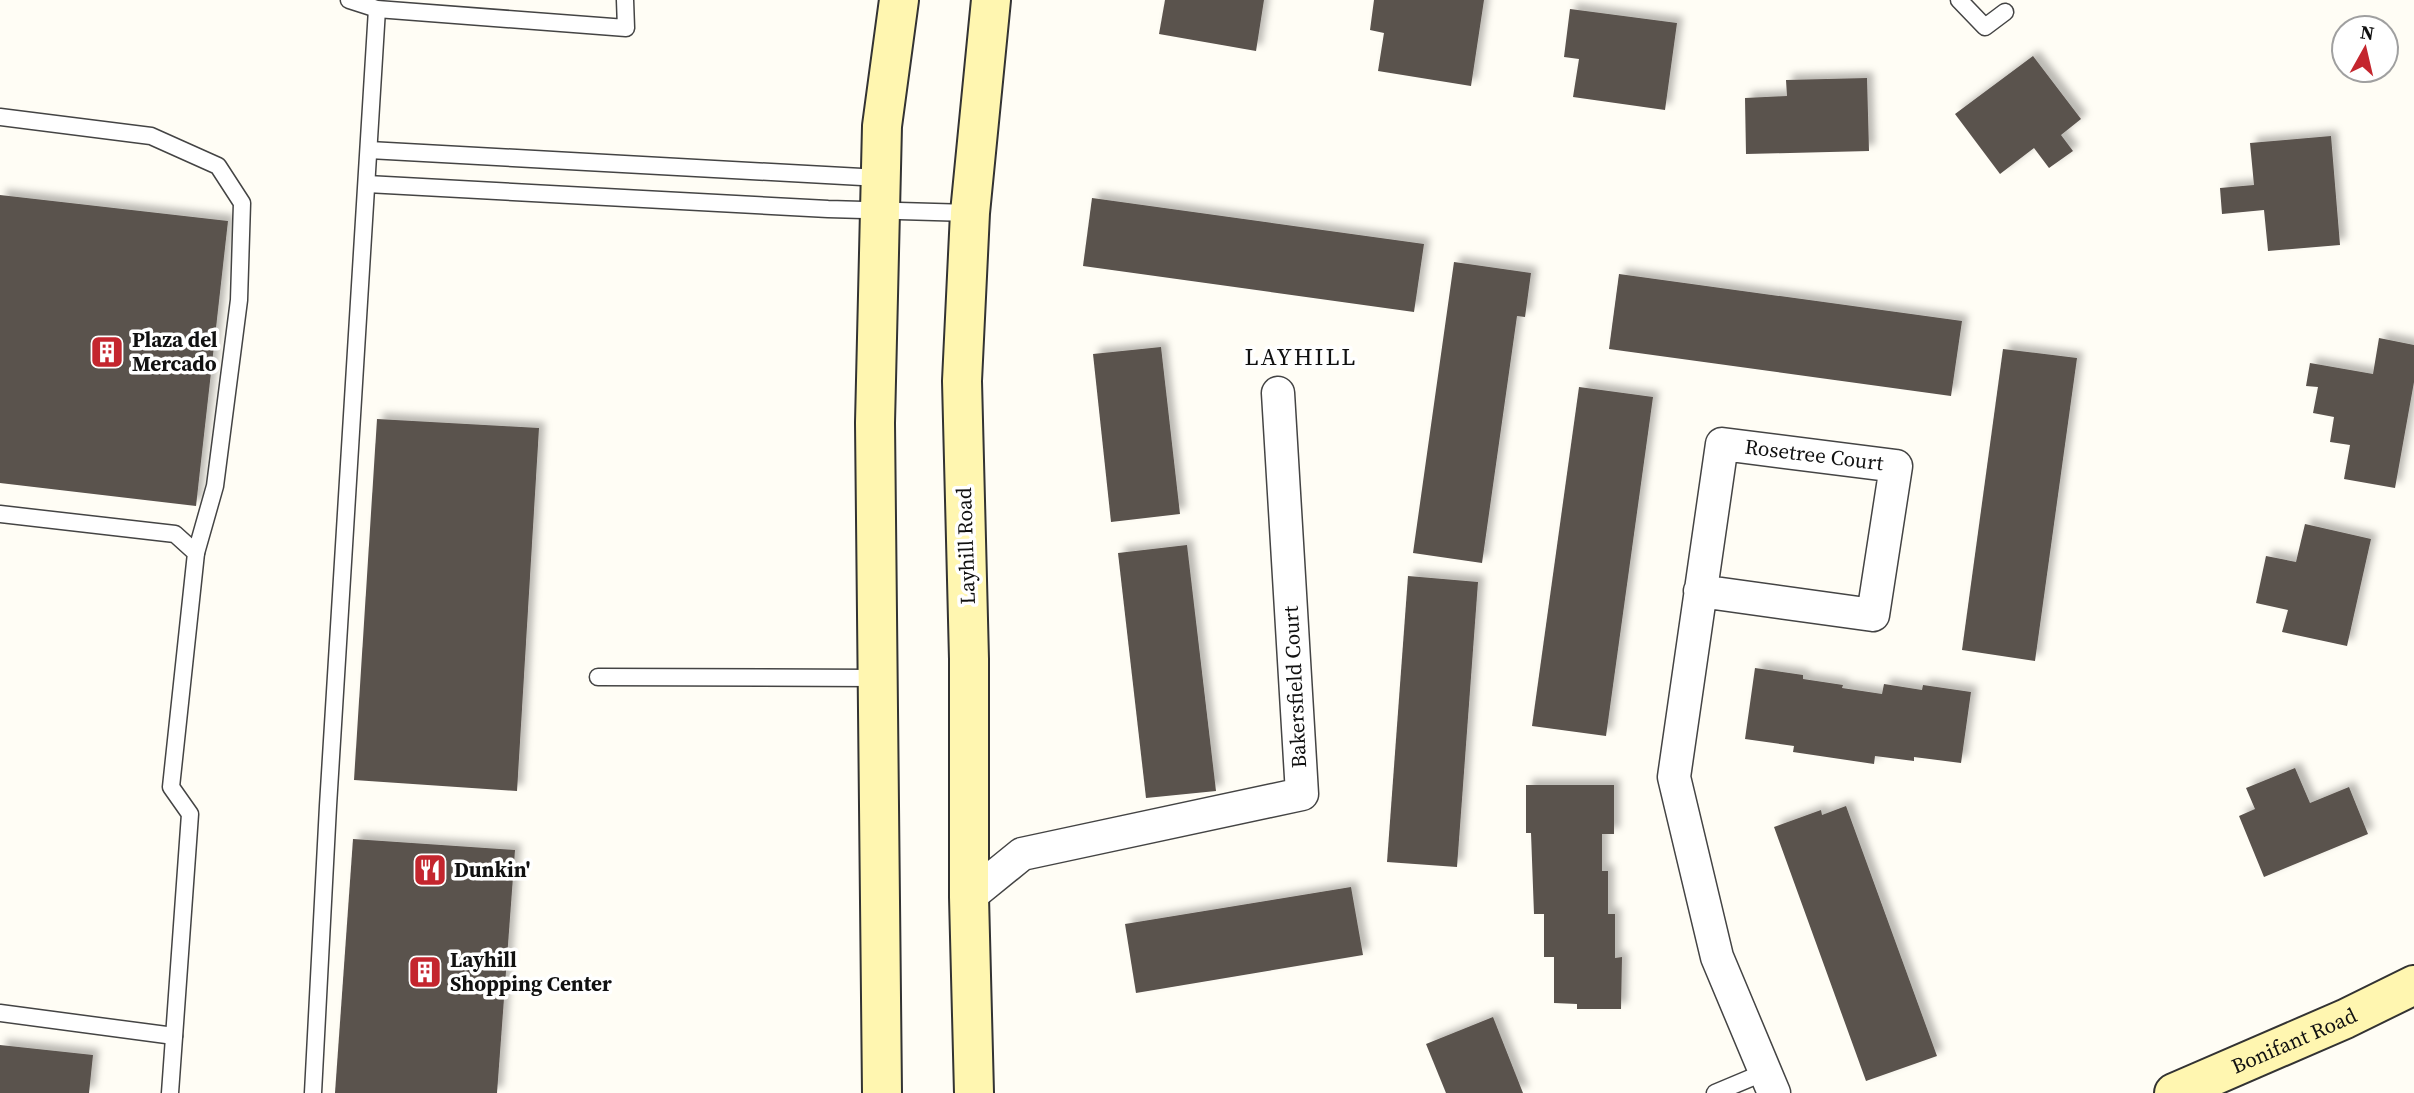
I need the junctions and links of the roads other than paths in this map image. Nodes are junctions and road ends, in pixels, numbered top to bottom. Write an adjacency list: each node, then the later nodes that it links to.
1 (349, 0): 6 (lane)
2 (625, 0): 6 (lane)
3 (899, 0): 11 (main road)
4 (991, 0): 12 (main road, Layhill Road)
5 (1959, 0): 7 (lane)
6 (377, 9): 9 (lane)
7 (2006, 12)
8 (0, 117): 15 (lane)
9 (369, 150): 10 (lane); 11 (lane)
10 (367, 184): 11 (lane); 25 (lane)
11 (880, 195): 12 (lane); 18 (main road)
12 (970, 213): 19 (main road, Layhill Road)
13 (1278, 393): 19 (street, Bakersfield Court)
14 (0, 514): 15 (lane)
15 (196, 553): 22 (lane)
16 (1700, 591): 16 (street, Rosetree Court); 23 (street, Rosetree Court)
17 (598, 677): 18 (lane)
18 (877, 678): 26 (main road)
19 (969, 897): 27 (main road, Layhill Road)
20 (2414, 985): 29 (main road, Bonifant Road)
21 (0, 1013): 22 (lane)
22 (174, 1035): 24 (lane)
23 (1770, 1082): 28 (lane)
24 (170, 1093)
25 (313, 1093)
26 (882, 1093)
27 (974, 1093)
28 (1715, 1093)
29 (2174, 1093)

